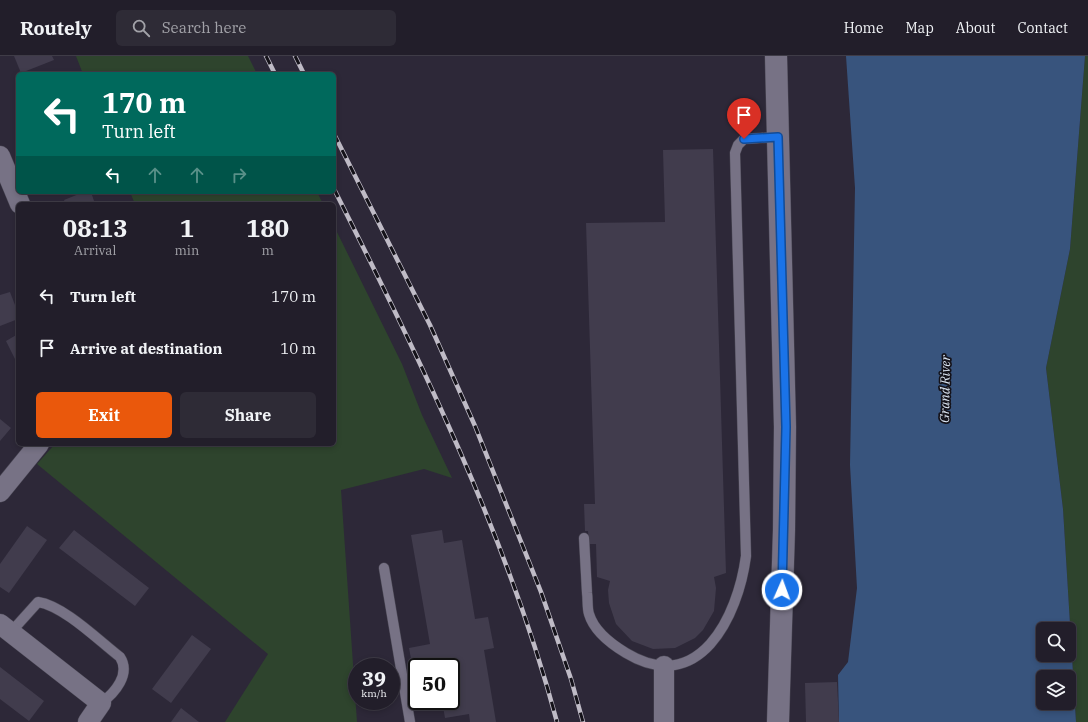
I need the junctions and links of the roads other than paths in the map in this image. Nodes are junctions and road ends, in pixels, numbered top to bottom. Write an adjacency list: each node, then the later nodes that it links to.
1 (776, 56): 2 (main road)
2 (778, 137): 10 (lane); 15 (main road)
3 (0, 156): 4 (street)
4 (19, 202)
5 (37, 446): 6 (street)
6 (0, 492)
7 (584, 538): 10 (lane)
8 (384, 568): 13 (lane)
9 (5, 628): 11 (street); 11 (lane)
10 (664, 666): 14 (street)
11 (101, 703): 12 (street)
12 (88, 722)
13 (410, 722)
14 (664, 722)
15 (778, 722)

